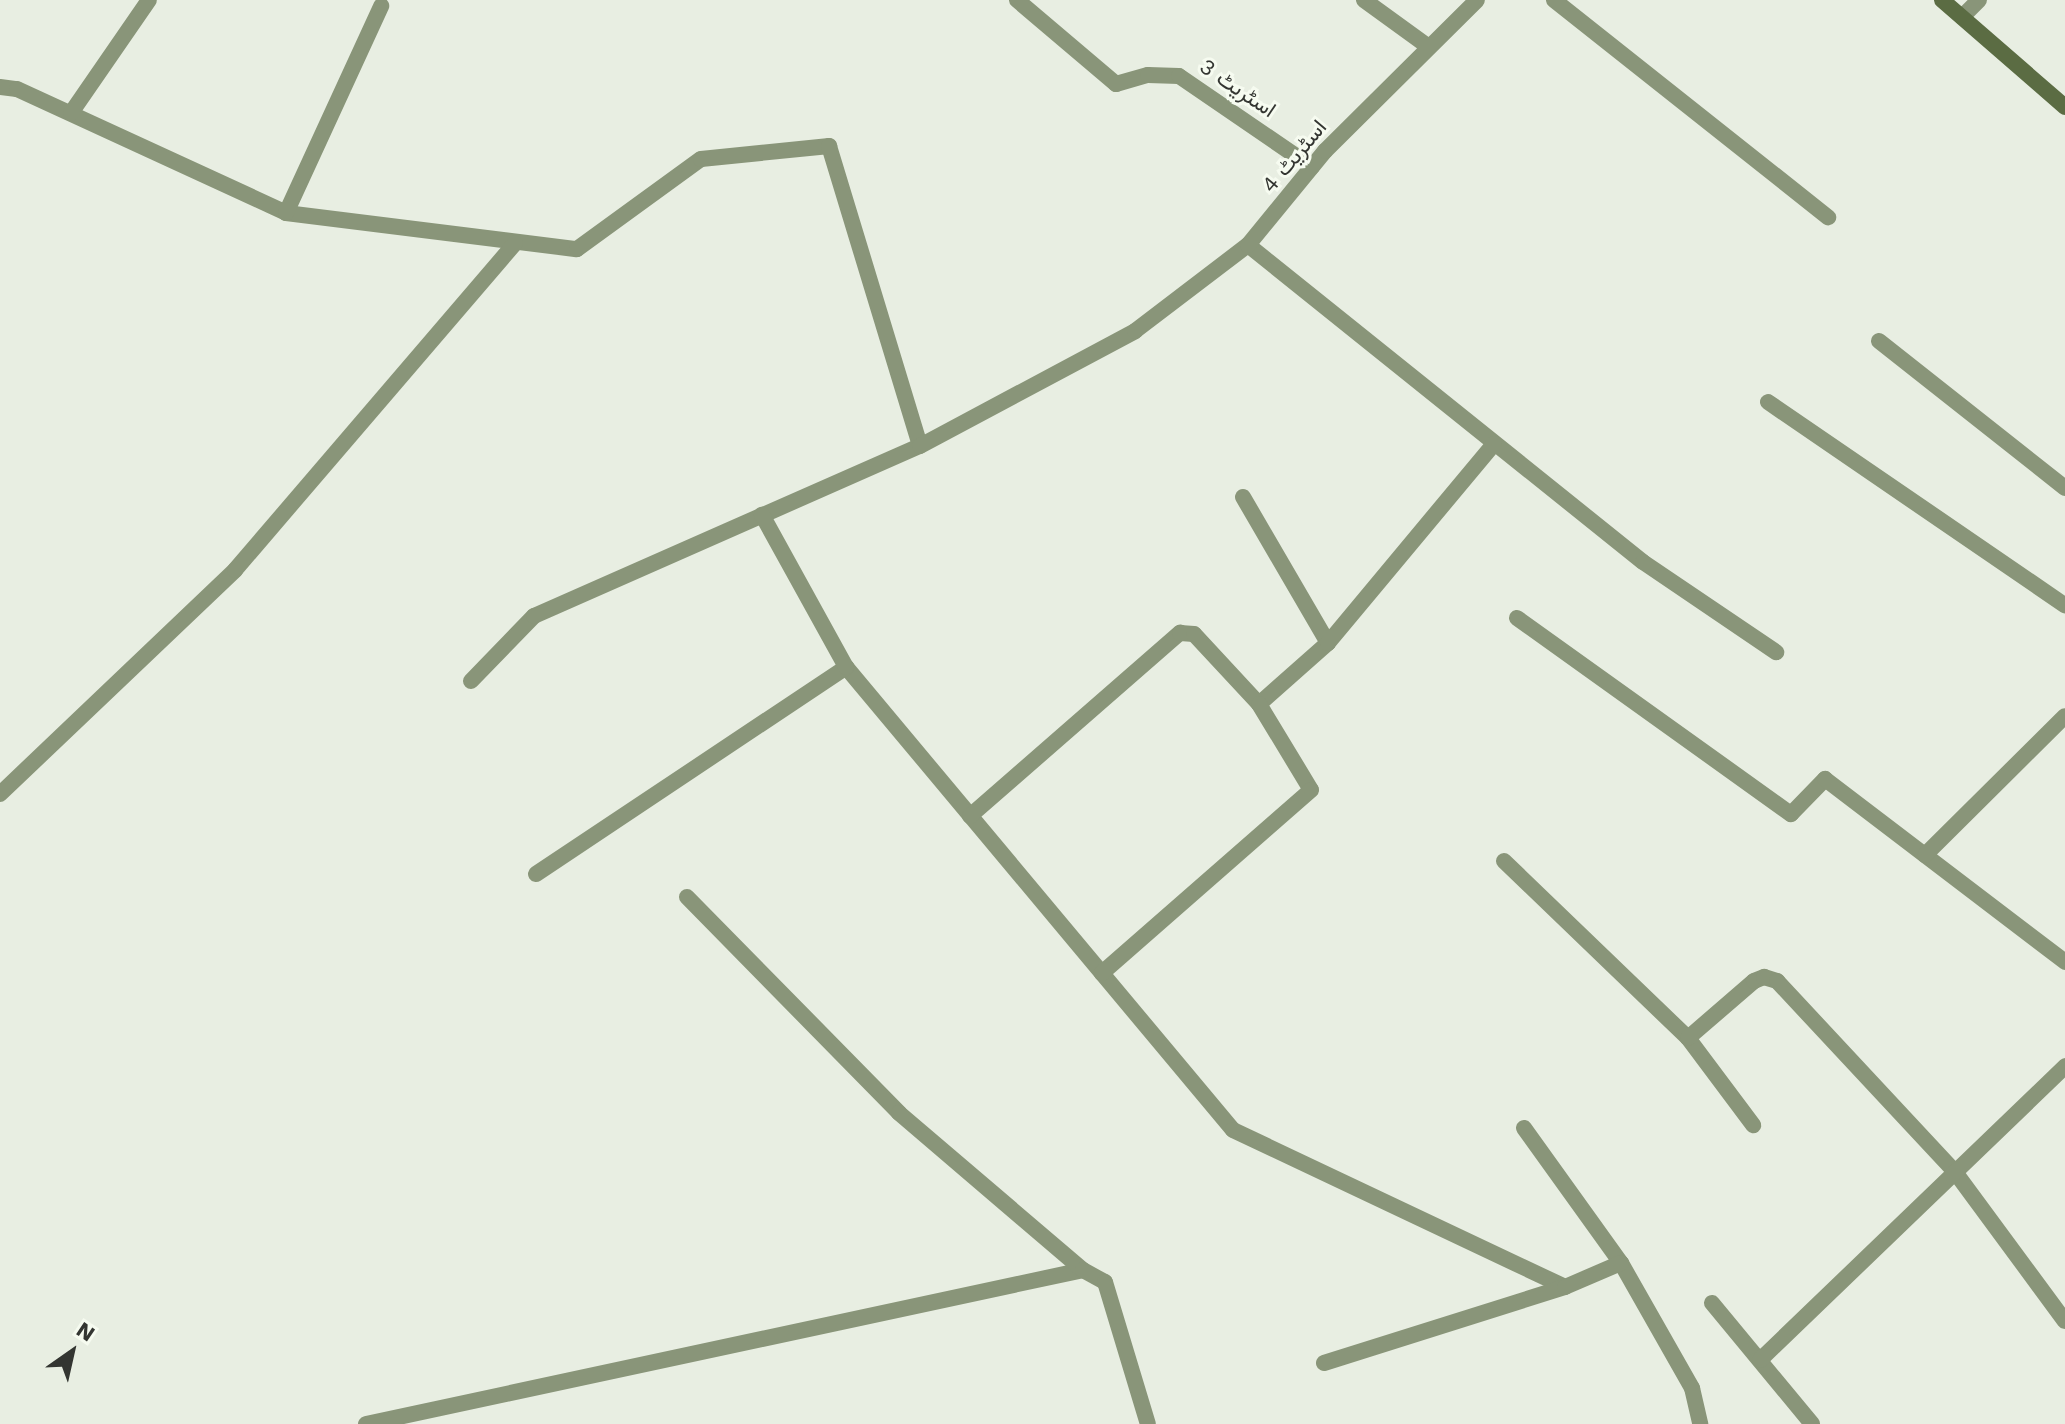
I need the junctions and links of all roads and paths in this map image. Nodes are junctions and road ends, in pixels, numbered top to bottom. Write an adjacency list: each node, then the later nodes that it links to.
1 (149, 0): 13 (street)
2 (1017, 0): 14 (street, اسٹریٹ 3)
3 (1364, 0): 10 (street)
4 (1477, 0): 10 (street, اسٹریٹ 4)
5 (1554, 0): 16 (street)
6 (1942, 0): 9 (main road)
7 (1979, 0): 9 (street)
8 (381, 6): 15 (street)
9 (1962, 17): 12 (main road)
10 (1429, 47): 14 (street, اسٹریٹ 4)
11 (0, 87): 13 (street)
12 (2065, 107)
13 (71, 113): 15 (street)
14 (1312, 167): 18 (street, اسٹریٹ 4)
15 (286, 213): 17 (street)
16 (1828, 217)
17 (515, 243): 22 (street); 34 (street)
18 (1248, 245): 21 (street); 22 (street, اسٹریٹ 4)
19 (1879, 341): 23 (street)
20 (1768, 402): 26 (street)
21 (1494, 444): 28 (street); 29 (street)
22 (920, 446): 25 (street, اسٹریٹ 4)
23 (2065, 488)
24 (1243, 497): 28 (street)
25 (762, 515): 30 (street); 31 (street, اسٹریٹ 4)
26 (2065, 605)
27 (1517, 618): 36 (street)
28 (1328, 643): 32 (street)
29 (1776, 652)
30 (846, 667): 35 (street); 38 (street)
31 (471, 681)
32 (1259, 704): 35 (street); 41 (street)
33 (2065, 716): 36 (street)
34 (0, 794)
35 (970, 816): 41 (street)
36 (1925, 855): 40 (street)
37 (1504, 861): 42 (street)
38 (536, 874)
39 (687, 897): 48 (street)
40 (2065, 962)
41 (1102, 973): 49 (street)
42 (1688, 1038): 44 (street); 46 (street)
43 (2065, 1066): 46 (street)
44 (1753, 1125)
45 (1524, 1128): 47 (street)
46 (1955, 1172): 51 (street); 52 (street)
47 (1621, 1263): 49 (street); 56 (street)
48 (1083, 1270): 54 (street); 55 (street)
49 (1565, 1287): 53 (street)
50 (1712, 1303): 52 (street)
51 (2065, 1321)
52 (1760, 1360): 57 (street)
53 (1324, 1363)
54 (366, 1424)
55 (1148, 1424)
56 (1700, 1424)
57 (1812, 1424)

